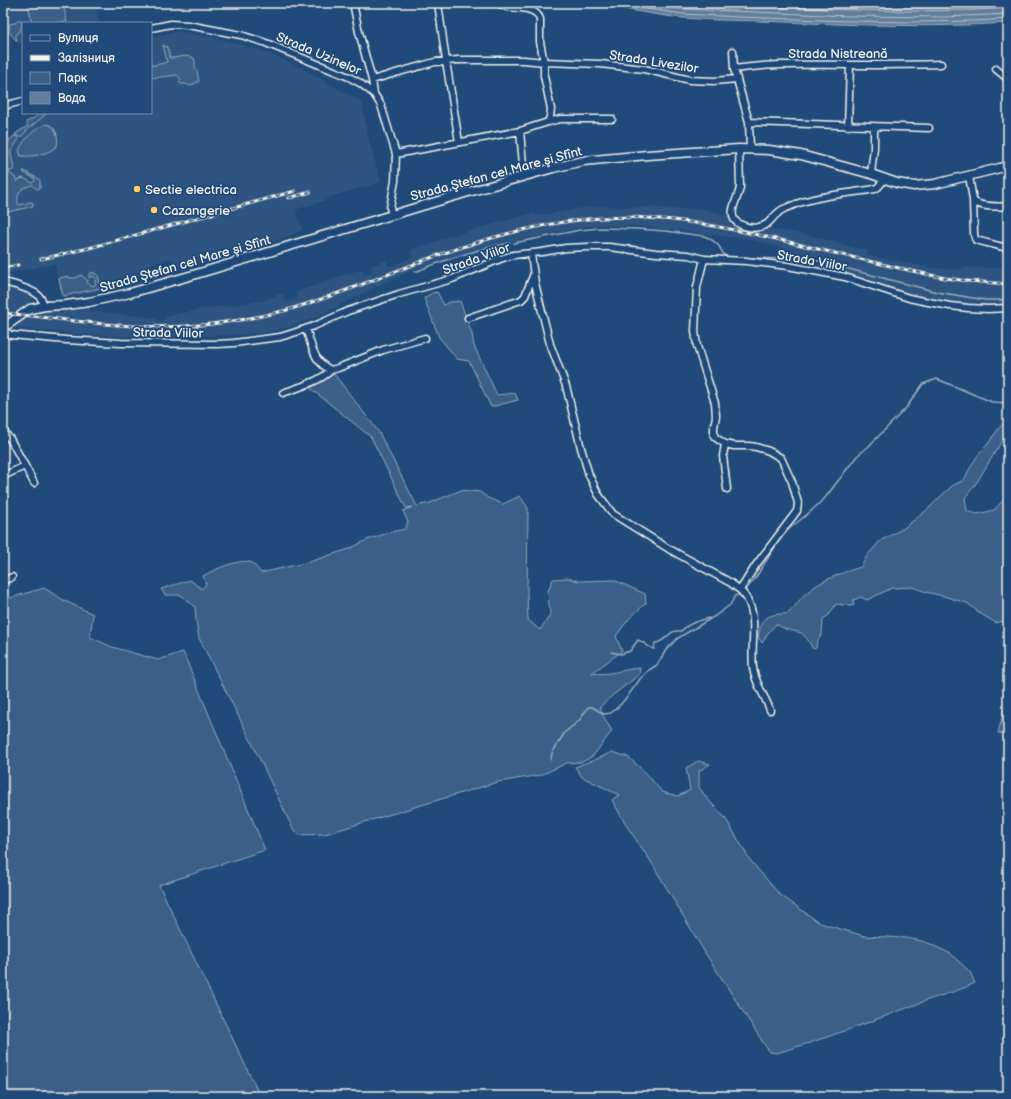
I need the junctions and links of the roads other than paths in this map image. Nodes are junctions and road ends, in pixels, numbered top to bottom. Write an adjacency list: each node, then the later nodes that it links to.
1 (353, 3): 14 (street)
2 (438, 3): 6 (street)
3 (498, 3): 7 (street)
4 (152, 28): 15 (street, Strada Uzinelor)
5 (733, 51): 10 (street)
6 (446, 61): 7 (street, Strada Livezilor); 14 (street, Strada Livezilor); 25 (street)
7 (544, 62): 12 (street, Strada Livezilor); 19 (street)
8 (941, 64): 9 (street, Strada Nistreană)
9 (850, 65): 10 (street, Strada Nistreană); 21 (street)
10 (734, 69): 12 (street)
11 (996, 69): 13 (street)
12 (737, 78): 20 (street)
13 (1008, 79)
14 (372, 80): 15 (street)
15 (374, 94): 28 (street, Strada Uzinelor)
16 (22, 101): 17 (street)
17 (3, 106)
18 (612, 119): 19 (street)
19 (548, 122): 24 (street)
20 (749, 122): 21 (street); 27 (street)
21 (848, 126): 22 (street)
22 (874, 127): 23 (street); 30 (street)
23 (929, 128)
24 (520, 131): 25 (street); 31 (street)
25 (459, 142): 28 (street)
26 (739, 149): 27 (main road, Strada Ştefan cel Mare şi Sfînt); 31 (main road, Strada Ştefan cel Mare şi Sfînt); 33 (street)
27 (750, 149): 30 (main road, Strada Ştefan cel Mare şi Sfînt)
28 (396, 154): 36 (street, Strada Uzinelor)
29 (1008, 166): 32 (main road, Strada Ştefan cel Mare şi Sfînt)
30 (871, 174): 33 (main road, Strada Ştefan cel Mare şi Sfînt)
31 (524, 176): 36 (main road, Strada Ştefan cel Mare şi Sfînt)
32 (969, 176): 33 (main road, Strada Ştefan cel Mare şi Sfînt); 34 (street)
33 (885, 179)
34 (973, 200): 35 (street); 37 (street)
35 (1008, 207)
36 (392, 215): 42 (main road, Strada Ştefan cel Mare şi Sfînt)
37 (1006, 248)
38 (531, 254): 39 (street, Strada Viilor); 40 (street); 46 (street, Strada Viilor)
39 (704, 259): 43 (street, Strada Viilor); 51 (street)
40 (534, 275): 44 (street); 58 (street)
41 (3, 282): 42 (street)
42 (45, 306): 45 (main road, Strada Ştefan cel Mare şi Sfînt)
43 (1008, 308)
44 (468, 318)
45 (3, 329): 46 (street, Strada Viilor)
46 (306, 329): 48 (street)
47 (425, 338): 48 (street)
48 (330, 370): 49 (street)
49 (283, 393)
50 (3, 431): 52 (street)
51 (725, 444): 55 (street); 58 (street)
52 (25, 466): 53 (street); 54 (street)
53 (3, 476)
54 (34, 483)
55 (727, 489)
56 (12, 577): 57 (street)
57 (3, 581)
58 (740, 590): 59 (street)
59 (770, 710)

